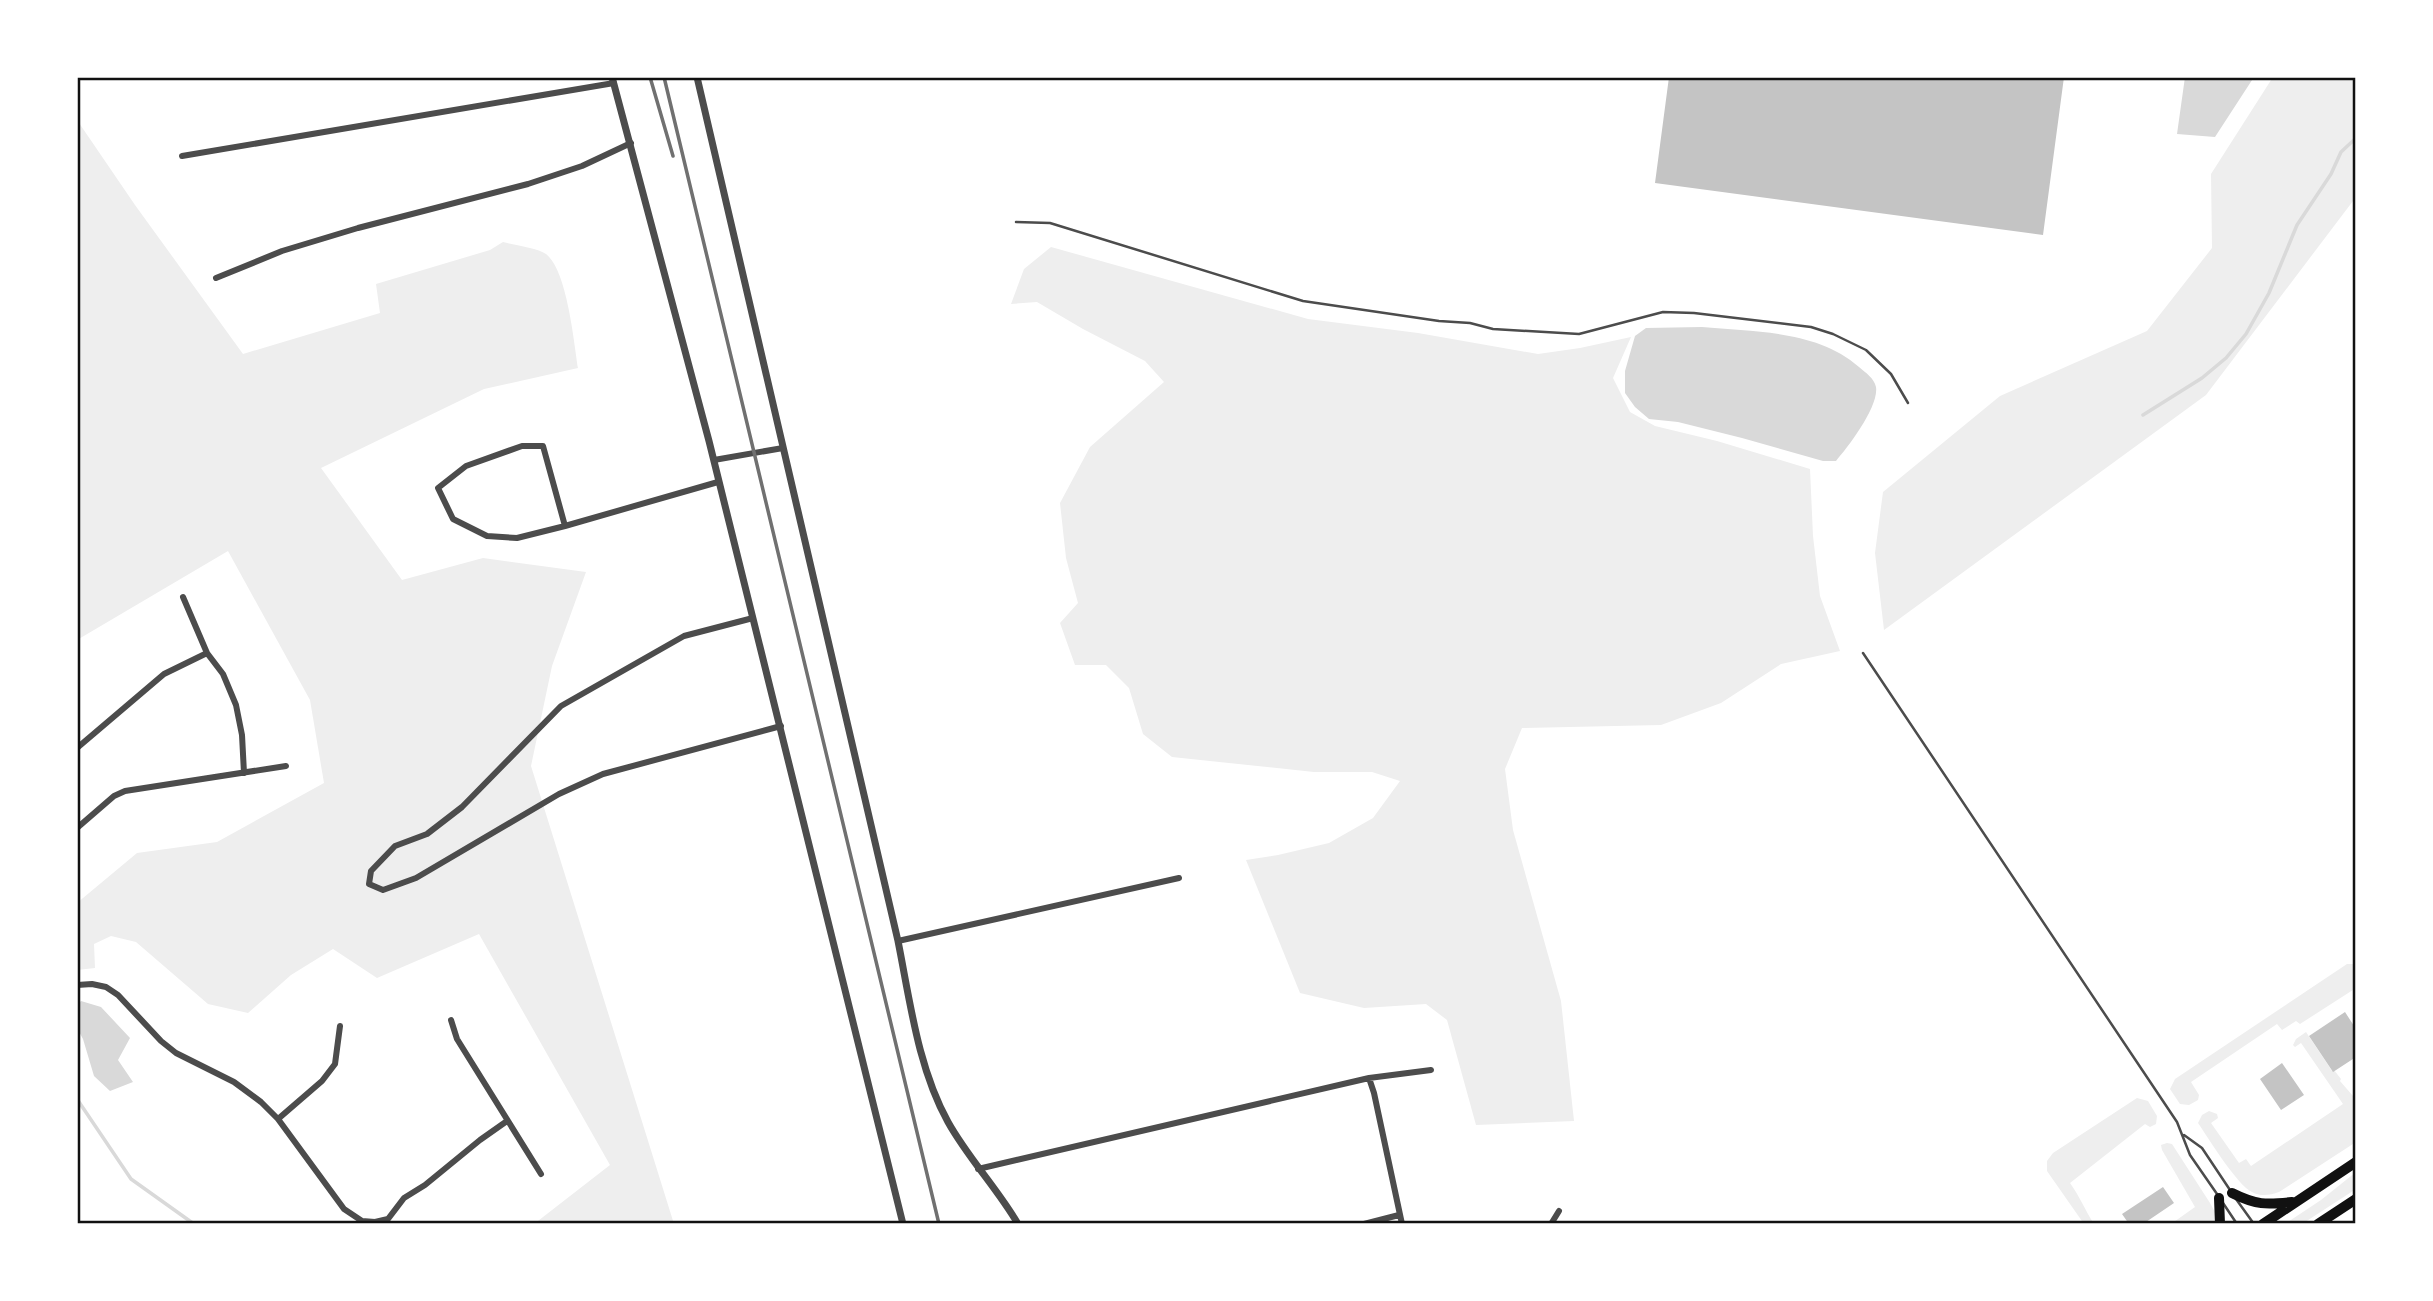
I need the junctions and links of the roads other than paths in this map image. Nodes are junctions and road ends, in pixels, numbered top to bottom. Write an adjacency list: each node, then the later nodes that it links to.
1 (697, 77): 8 (street)
2 (613, 80): 3 (street); 4 (street)
3 (631, 143): 6 (street); 9 (street)
4 (183, 156)
5 (1016, 222): 7 (lane)
6 (216, 278)
7 (1908, 403)
8 (783, 448): 9 (street); 22 (street)
9 (714, 460): 10 (street)
10 (718, 482): 11 (street); 13 (street)
11 (565, 526): 11 (street)
12 (183, 597): 14 (street)
13 (753, 618): 16 (street); 16 (street)
14 (207, 653): 17 (street); 19 (street)
15 (1863, 653): 30 (lane)
16 (781, 726): 40 (street)
17 (77, 748)
18 (286, 766): 19 (street)
19 (244, 772): 20 (street)
20 (77, 828)
21 (1179, 878): 22 (street)
22 (898, 941): 32 (street)
23 (77, 985): 28 (street)
24 (450, 1020): 29 (street)
25 (340, 1026): 28 (street)
26 (1431, 1070): 27 (street)
27 (1369, 1078): 32 (street); 39 (street)
28 (278, 1119): 29 (street)
29 (507, 1121): 33 (street)
30 (2184, 1135): 34 (lane); 35 (lane)
31 (2356, 1162): 37 (highway)
32 (978, 1169): 41 (street)
33 (541, 1174)
34 (2232, 1193): 37 (highway); 47 (lane)
35 (2219, 1198): 45 (highway); 46 (lane)
36 (2356, 1199): 49 (highway)
37 (2296, 1202): 48 (highway)
38 (1559, 1211): 44 (street)
39 (1399, 1215): 42 (street); 43 (street)
40 (903, 1224)
41 (1018, 1224)
42 (1364, 1224)
43 (1402, 1224)
44 (1551, 1224)
45 (2220, 1224)
46 (2237, 1224)
47 (2254, 1224)
48 (2263, 1224)
49 (2318, 1224)

